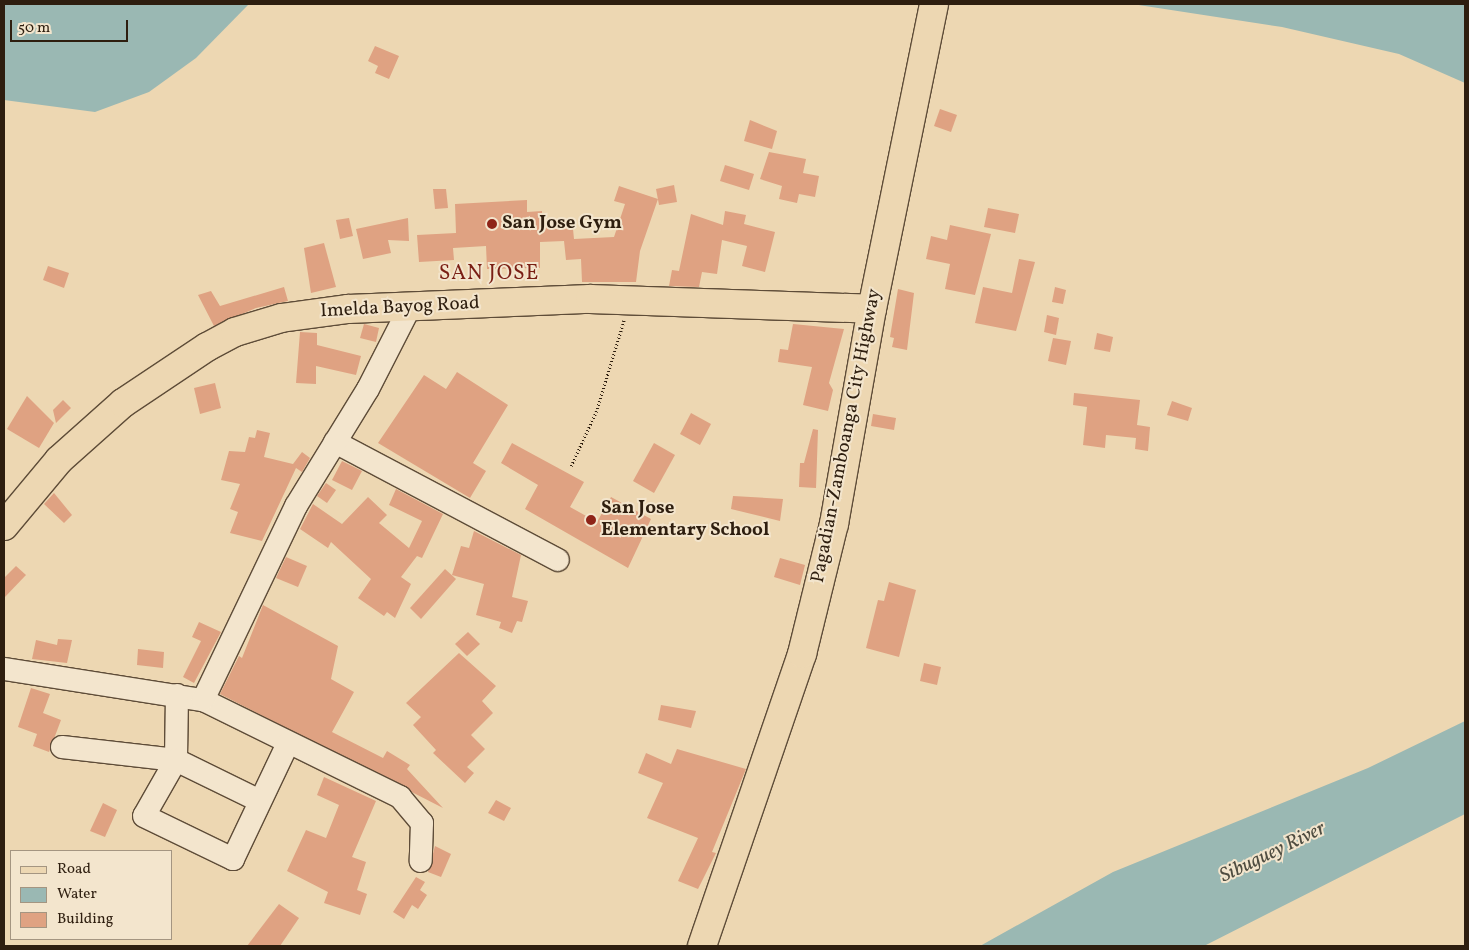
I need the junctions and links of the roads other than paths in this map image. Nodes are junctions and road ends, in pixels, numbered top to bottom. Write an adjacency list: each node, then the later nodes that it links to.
1 (933, 10): 3 (main road, Pagadian-Zamboanga City Highway)
2 (410, 307): 3 (main road, Imelda Bayog Road); 4 (street); 5 (main road, Imelda Bayog Road)
3 (872, 309): 15 (main road, Pagadian-Zamboanga City Highway)
4 (335, 442): 6 (street); 9 (street)
5 (4, 526)
6 (558, 560)
7 (4, 669): 8 (street)
8 (177, 695): 9 (street); 12 (street)
9 (203, 700): 10 (street)
10 (288, 743): 13 (street); 14 (street)
11 (62, 747): 12 (street)
12 (176, 760): 13 (street); 13 (street)
13 (260, 801)
14 (421, 861)
15 (702, 946)

